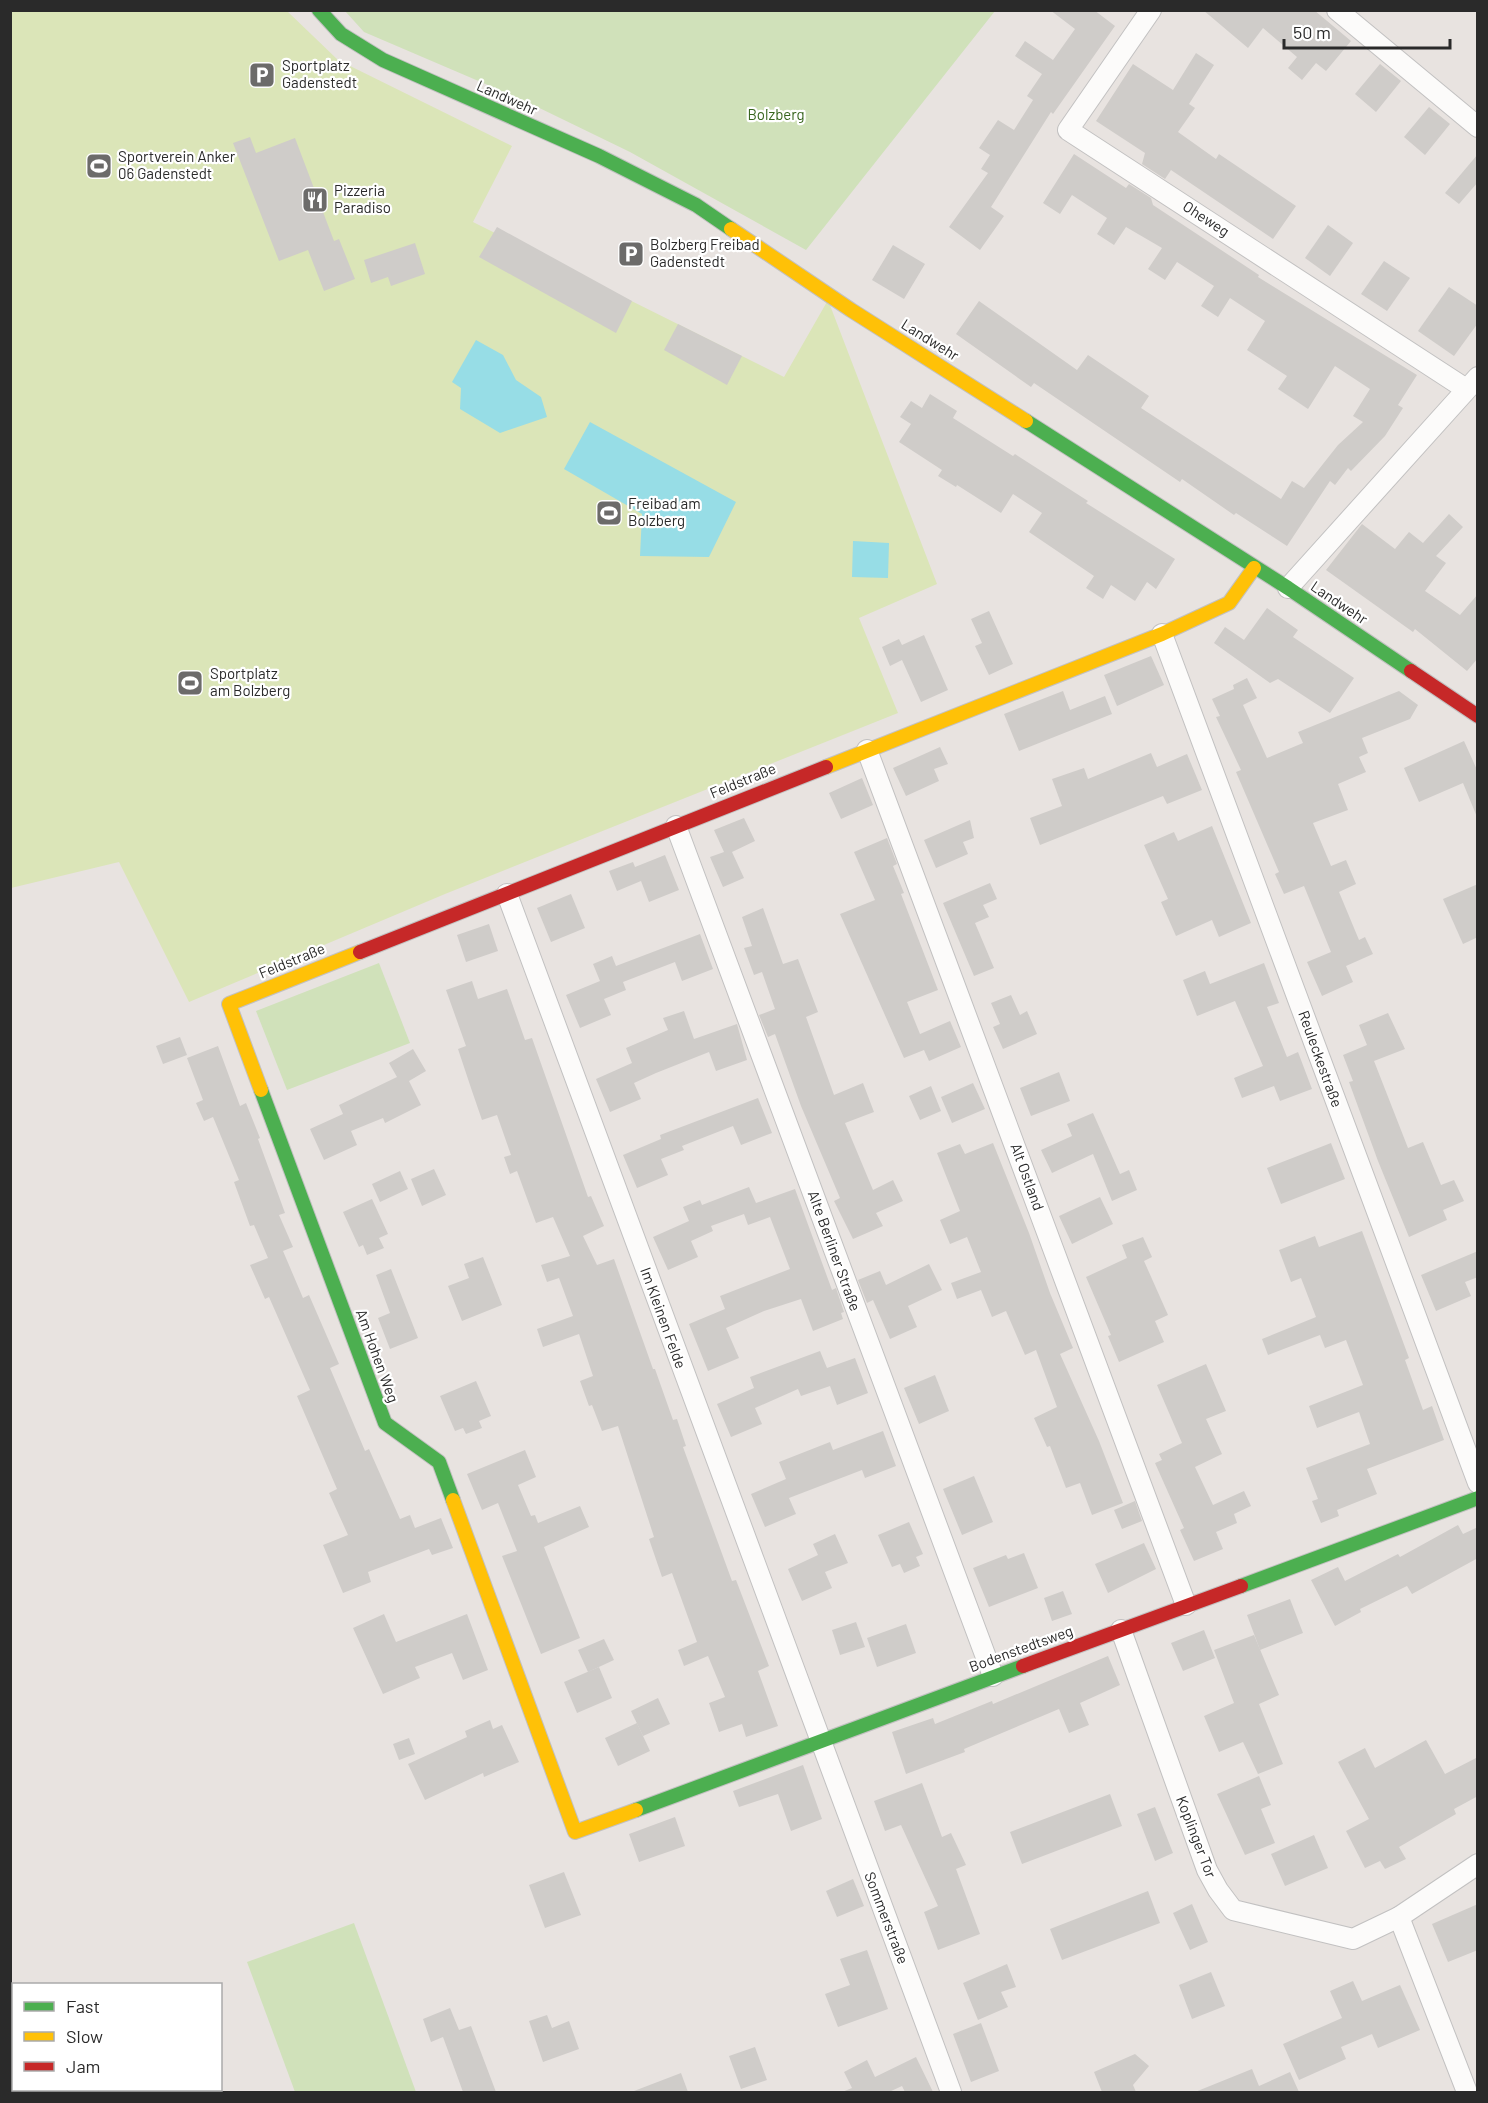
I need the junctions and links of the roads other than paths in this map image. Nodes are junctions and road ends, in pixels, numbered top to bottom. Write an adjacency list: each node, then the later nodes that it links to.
1 (319, 10): 6 (street, Landwehr)
2 (1151, 10): 5 (street, Oheweg)
3 (1337, 10): 4 (street)
4 (1478, 127)
5 (1472, 383): 7 (street, Oheweg)
6 (1254, 568): 7 (street, Landwehr); 8 (street, Feldstraße)
7 (1288, 588): 9 (street, Landwehr)
8 (1162, 634): 10 (street, Feldstraße); 14 (street, Reuleckestraße)
9 (1478, 716)
10 (867, 750): 11 (street, Feldstraße); 16 (street, Alt Ostland)
11 (676, 826): 12 (street, Feldstraße); 18 (street, Alte Berliner Straße)
12 (507, 894): 13 (street, Feldstraße); 19 (street, Im Kleinen Felde)
13 (229, 1004): 20 (street, Am Hohen Weg)
14 (1478, 1484)
15 (1478, 1498): 16 (street, Bodenstedtsweg)
16 (1186, 1605): 17 (street, Bodenstedtsweg)
17 (1121, 1630): 18 (street, Bodenstedtsweg); 22 (street, Koplinger Tor)
18 (993, 1676): 19 (street, Bodenstedtsweg)
19 (820, 1743): 20 (street, Bodenstedtsweg); 23 (street, Sommerstraße)
20 (575, 1832)
21 (1478, 1864): 22 (street, Koplinger Tor)
22 (1399, 1917): 24 (street)
23 (951, 2092)
24 (1467, 2092)

